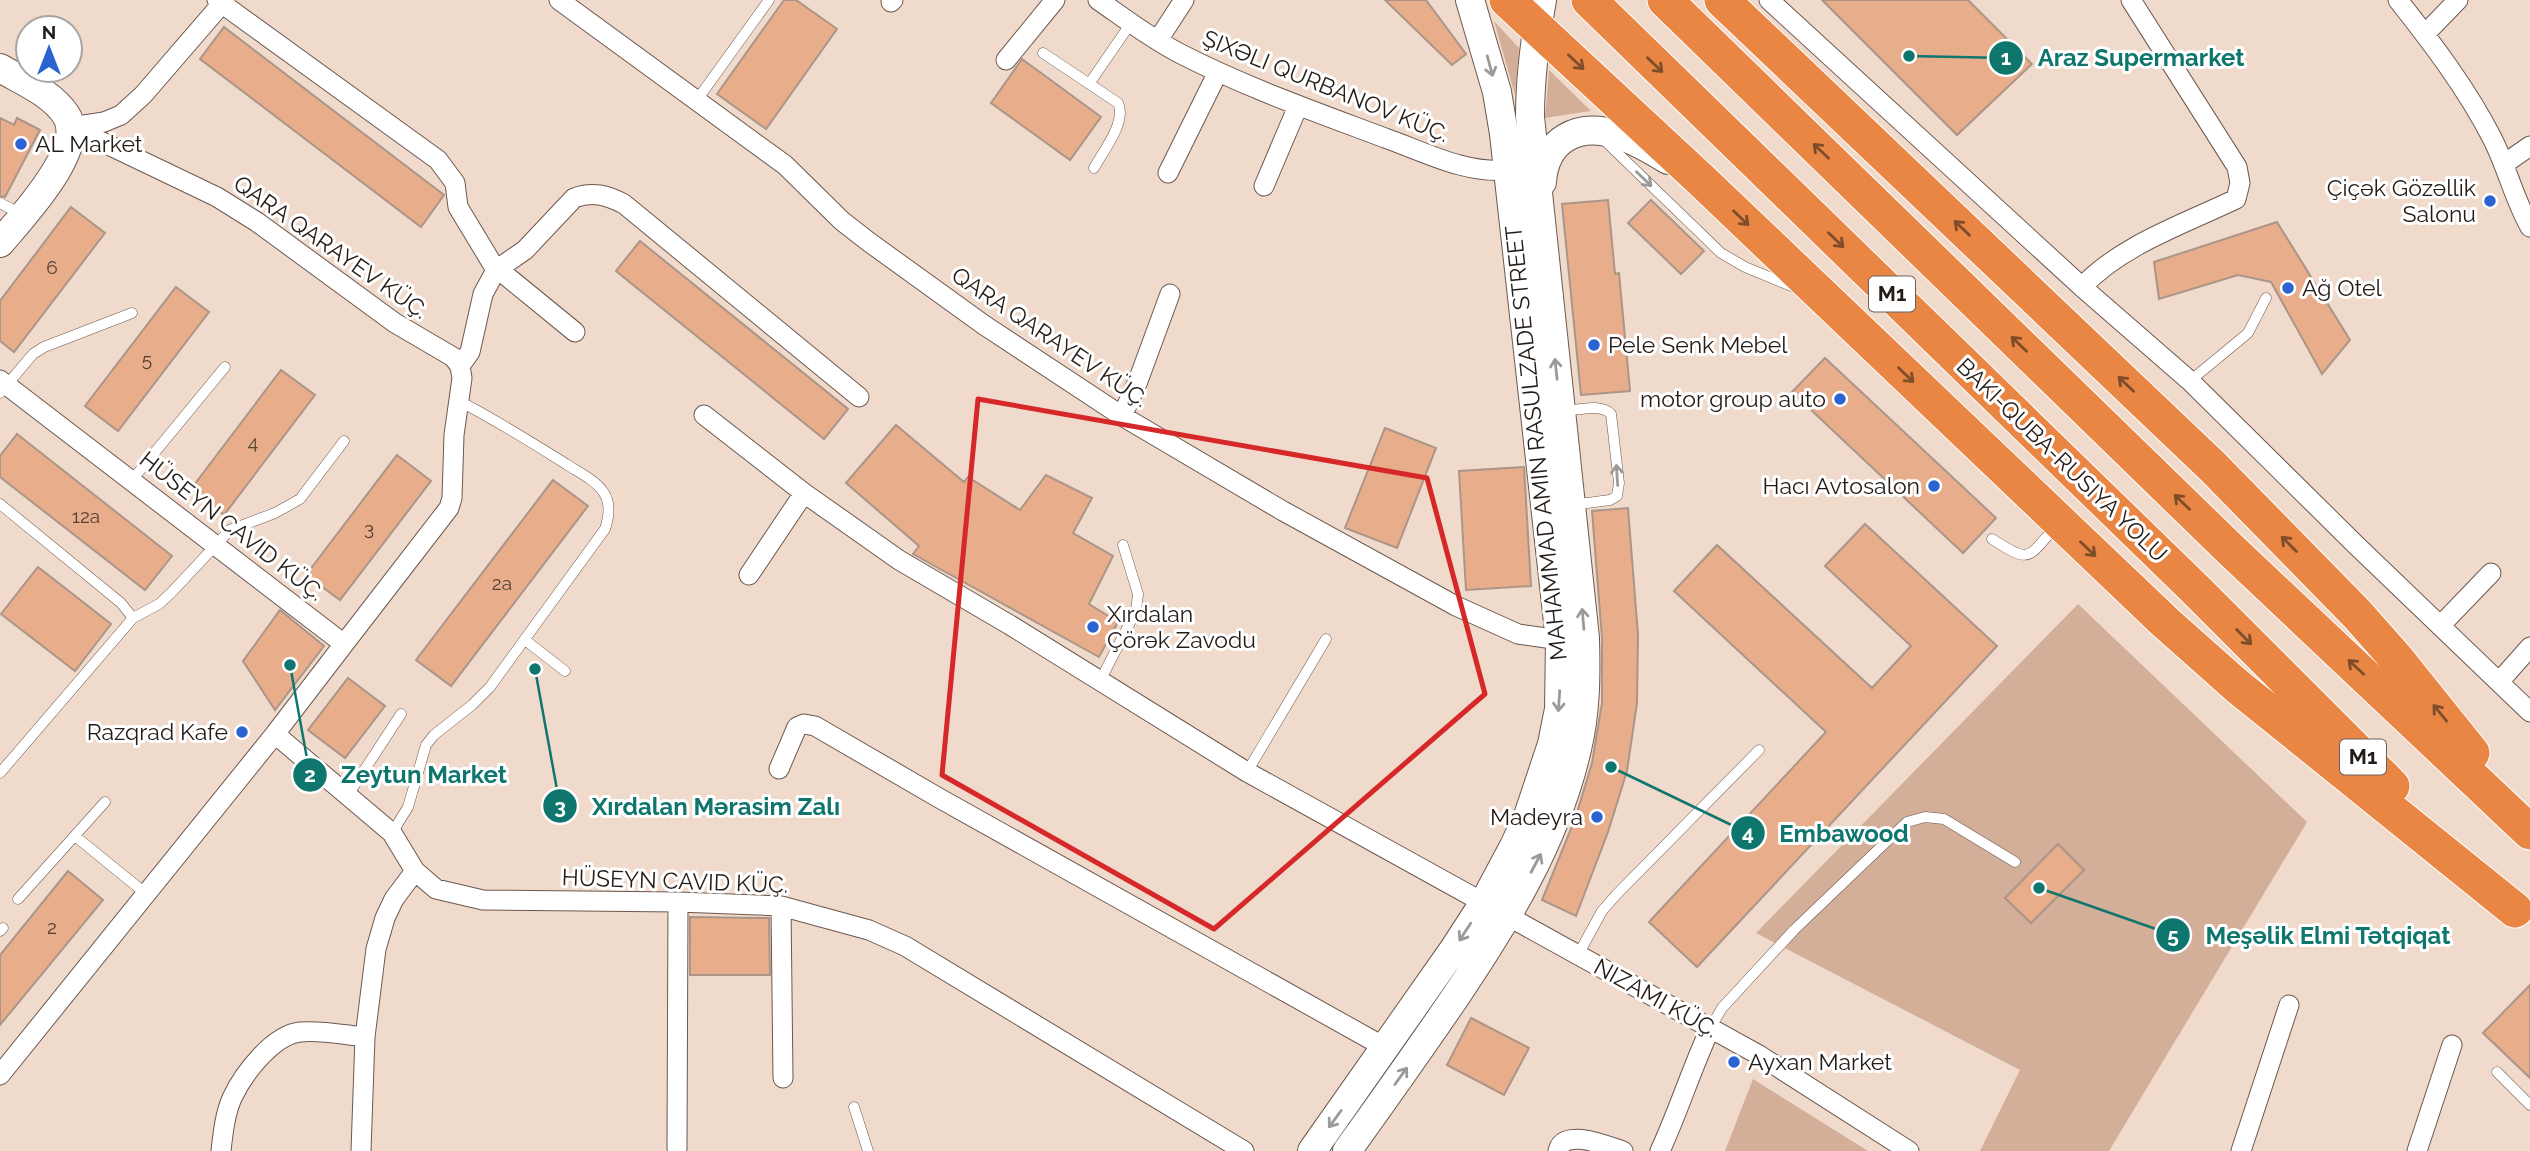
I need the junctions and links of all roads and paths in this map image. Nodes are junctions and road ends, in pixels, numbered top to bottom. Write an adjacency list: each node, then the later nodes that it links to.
1 (559, 0): 25 (street, QARA QARAYEV KÜÇ.)
2 (769, 0): 25 (lane)
3 (1055, 0): 21 (street)
4 (1098, 0): 17 (street)
5 (1184, 0): 19 (street)
6 (1471, 0): 32 (main road, MAHAMMAD AMIN RASULZADE STREET, one-way to 32)
7 (1507, 0): 16 (highway)
8 (1589, 0): 97 (highway, M1, one-way to 97)
9 (1665, 0): 87 (highway, M1, one-way to 9)
10 (1722, 0): 86 (highway, one-way to 10)
11 (1769, 0): 41 (street)
12 (2132, 0): 41 (street)
13 (2398, 0): 18 (street)
14 (2458, 0): 18 (street)
15 (221, 1): 27 (street); 40 (street)
16 (1540, 13): 34 (highway, one-way to 34); 37 (main road)
17 (1131, 23): 19 (street); 24 (lane)
18 (2425, 34): 30 (street)
19 (1158, 40): 23 (street)
20 (1043, 53): 24 (lane)
21 (1006, 60)
22 (0, 68): 27 (main road)
23 (1218, 72): 26 (street); 33 (street)
24 (1089, 84): 31 (lane)
25 (696, 100): 55 (street, QARA QARAYEV KÜÇ.)
26 (1298, 106): 32 (street); 35 (street)
27 (71, 127): 36 (main road); 47 (street, QARA QARAYEV KÜÇ.)
28 (1595, 131): 34 (main road); 37 (main road); 44 (lane, one-way to 44)
29 (2530, 146): 30 (street)
30 (2504, 164): 38 (street)
31 (1094, 168)
32 (1508, 170): 71 (main road, MAHAMMAD AMIN RASULZADE STREET)
33 (1168, 173)
34 (1699, 178): 44 (highway, one-way to 44)
35 (1264, 186)
36 (12, 209): 39 (main road)
37 (1539, 209): 53 (main road, MAHAMMAD AMIN RASULZADE STREET, one-way to 37)
38 (2530, 227)
39 (0, 243)
40 (496, 270): 46 (street); 47 (street); 51 (street)
41 (2082, 287): 49 (street)
42 (1170, 294): 55 (street)
43 (2266, 298): 49 (lane)
44 (1829, 302): 61 (highway, one-way to 61)
45 (132, 313): 50 (lane)
46 (575, 332)
47 (460, 366): 52 (street)
48 (225, 367): 57 (lane)
49 (2190, 381): 68 (street)
50 (2, 386): 57 (street, HÜSEYN CAVID KÜÇ.)
51 (859, 397)
52 (459, 401): 70 (lane); 72 (street)
53 (1561, 411): 60 (main road, MAHAMMAD AMIN RASULZADE STREET); 60 (lane, one-way to 53)
54 (704, 415): 58 (street, NIZAMI KÜÇ.)
55 (1122, 416): 71 (street, QARA QARAYEV KÜÇ.)
56 (344, 441): 63 (lane)
57 (132, 480): 63 (street, HÜSEYN CAVID KÜÇ.)
58 (804, 493): 66 (street); 75 (street, NIZAMI KÜÇ.)
59 (0, 504): 67 (lane)
60 (1571, 505): 96 (main road, MAHAMMAD AMIN RASULZADE STREET, one-way to 60)
61 (2059, 522): 62 (lane); 97 (highway, one-way to 97)
62 (1992, 539)
63 (215, 543): 67 (lane); 72 (street, HÜSEYN CAVID KÜÇ.)
64 (1123, 545): 75 (lane)
65 (2491, 573): 68 (street)
66 (749, 575)
67 (133, 618): 83 (lane)
68 (2440, 626): 76 (street)
69 (1326, 639): 82 (lane)
70 (525, 640): 74 (lane); 88 (lane)
71 (1560, 640): 96 (main road, MAHAMMAD AMIN RASULZADE STREET, one-way to 96)
72 (344, 644): 79 (street)
73 (2530, 647): 76 (street)
74 (565, 671)
75 (1100, 682): 82 (street, NIZAMI KÜÇ.)
76 (2499, 682): 77 (street)
77 (2530, 712)
78 (401, 714): 84 (lane)
79 (275, 734): 84 (street, HÜSEYN CAVID KÜÇ.); 92 (street)
80 (1759, 750): 98 (lane)
81 (779, 769): 103 (street)
82 (1247, 772): 96 (street, NIZAMI KÜÇ.)
83 (0, 773)
84 (348, 795): 88 (street, HÜSEYN CAVID KÜÇ.)
85 (105, 802): 89 (lane)
86 (2530, 823)
87 (2530, 832)
88 (392, 833): 91 (street, HÜSEYN CAVID KÜÇ.)
89 (75, 836): 92 (lane); 93 (lane)
90 (2015, 862): 100 (lane)
91 (415, 871): 94 (street, HÜSEYN CAVID KÜÇ.); 101 (street)
92 (145, 893): 105 (street)
93 (18, 899)
94 (678, 902): 95 (street, HÜSEYN CAVID KÜÇ.); 110 (street)
95 (781, 906): 106 (street); 114 (street, HÜSEYN CAVID KÜÇ.)
96 (1495, 910): 98 (street, NIZAMI KÜÇ.); 103 (main road, MAHAMMAD AMIN RASULZADE STREET, one-way to 103); 116 (main road, MAHAMMAD AMIN RASULZADE STREET, one-way to 96)
97 (2523, 917)
98 (1578, 955): 100 (street, NIZAMI KÜÇ.)
99 (2289, 1005): 121 (street)
100 (1711, 1027): 109 (street, NIZAMI KÜÇ.); 119 (street)
101 (365, 1037): 111 (street); 112 (street)
102 (2452, 1045): 122 (street)
103 (1386, 1048): 115 (main road, MAHAMMAD AMIN RASULZADE STREET, one-way to 115)
104 (2497, 1072): 107 (lane)
105 (0, 1074)
106 (783, 1078)
107 (2530, 1105)
108 (854, 1107): 113 (lane)
109 (1887, 1144): 120 (street, NIZAMI KÜÇ.)
110 (677, 1148)
111 (221, 1151)
112 (361, 1151)
113 (868, 1151)
114 (1244, 1151)
115 (1312, 1151)
116 (1347, 1151)
117 (1558, 1151): 118 (street)
118 (1623, 1151)
119 (1660, 1151)
120 (1909, 1151)
121 (2241, 1151)
122 (2417, 1151)

